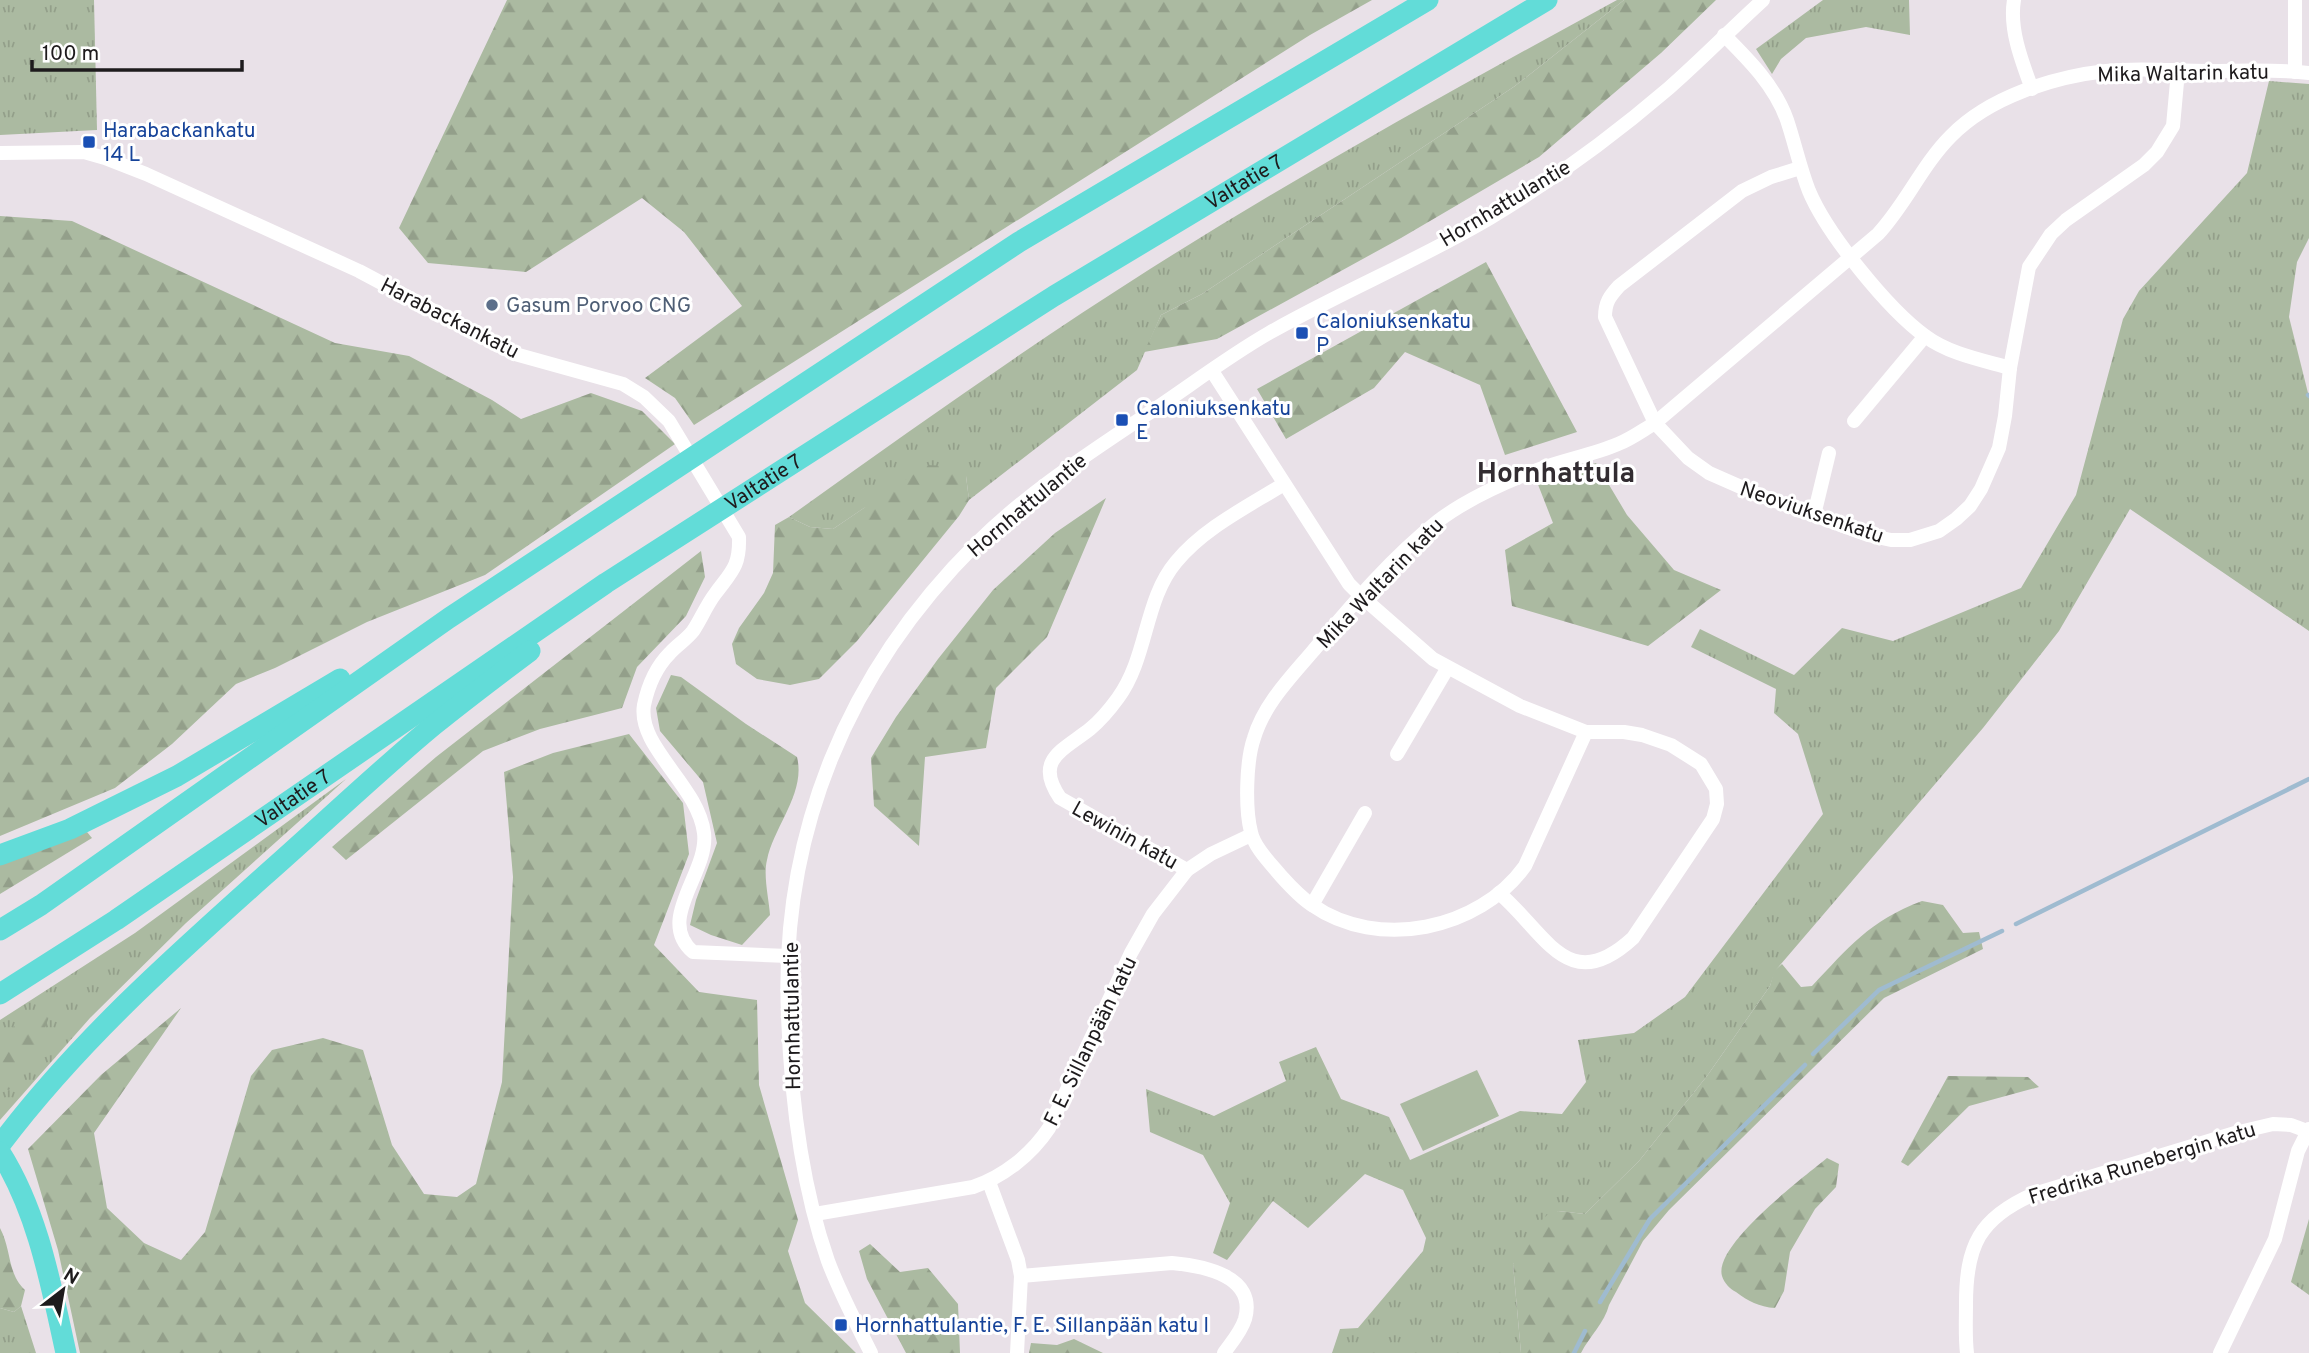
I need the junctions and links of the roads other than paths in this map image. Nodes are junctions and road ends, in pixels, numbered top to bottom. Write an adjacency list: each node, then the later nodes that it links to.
1 (1428, 0): 23 (highway)
2 (1547, 0): 21 (highway, Valtatie 7)
3 (1763, 0): 6 (street, Hornhattulantie)
4 (2014, 0): 9 (street)
5 (2295, 0): 8 (street)
6 (1724, 35): 11 (street); 15 (street, Hornhattulantie)
7 (2178, 71): 8 (street, Mika Waltarin katu); 9 (street, Mika Waltarin katu); 14 (street, Neoviuksenkatu)
8 (2302, 73)
9 (2032, 89): 12 (street, Mika Waltarin katu)
10 (0, 153): 34 (street, Harabackankatu)
11 (1800, 168): 12 (street); 17 (street, Neoviuksenkatu)
12 (1851, 257): 13 (street); 17 (street, Mika Waltarin katu)
13 (1925, 336): 14 (street); 16 (street)
14 (2010, 368): 20 (street, Neoviuksenkatu)
15 (1212, 371): 19 (street); 34 (street, Hornhattulantie)
16 (1854, 421)
17 (1655, 423): 20 (street, Neoviuksenkatu); 22 (street, Mika Waltarin katu)
18 (1829, 453): 20 (street)
19 (1284, 484): 22 (street); 30 (street, Lewinin katu)
20 (1814, 515)
21 (606, 583): 35 (highway, Valtatie 7); 37 (highway)
22 (1361, 596): 24 (street); 28 (street, Mika Waltarin katu)
23 (449, 618): 29 (highway); 33 (highway)
24 (1447, 668): 25 (street); 26 (street)
25 (1586, 732): 31 (street); 31 (street)
26 (1397, 754)
27 (1365, 813): 32 (street)
28 (1251, 835): 30 (street, F. E. Sillanpään katu); 32 (street)
29 (0, 855)
30 (1187, 870): 39 (street, F. E. Sillanpään katu)
31 (1499, 893): 32 (street)
32 (1311, 905)
33 (0, 930)
34 (788, 956): 40 (street, Hornhattulantie)
35 (0, 994)
36 (2308, 1130): 46 (street, Fredrika Runebergin katu); 47 (street)
37 (0, 1144)
38 (0, 1152): 42 (highway)
39 (989, 1182): 40 (street, F. E. Sillanpään katu); 41 (street)
40 (815, 1214): 43 (street, Hornhattulantie)
41 (1021, 1276): 44 (street); 45 (street)
42 (66, 1353)
43 (871, 1353)
44 (1017, 1353)
45 (1224, 1353)
46 (1967, 1353)
47 (2220, 1353)

